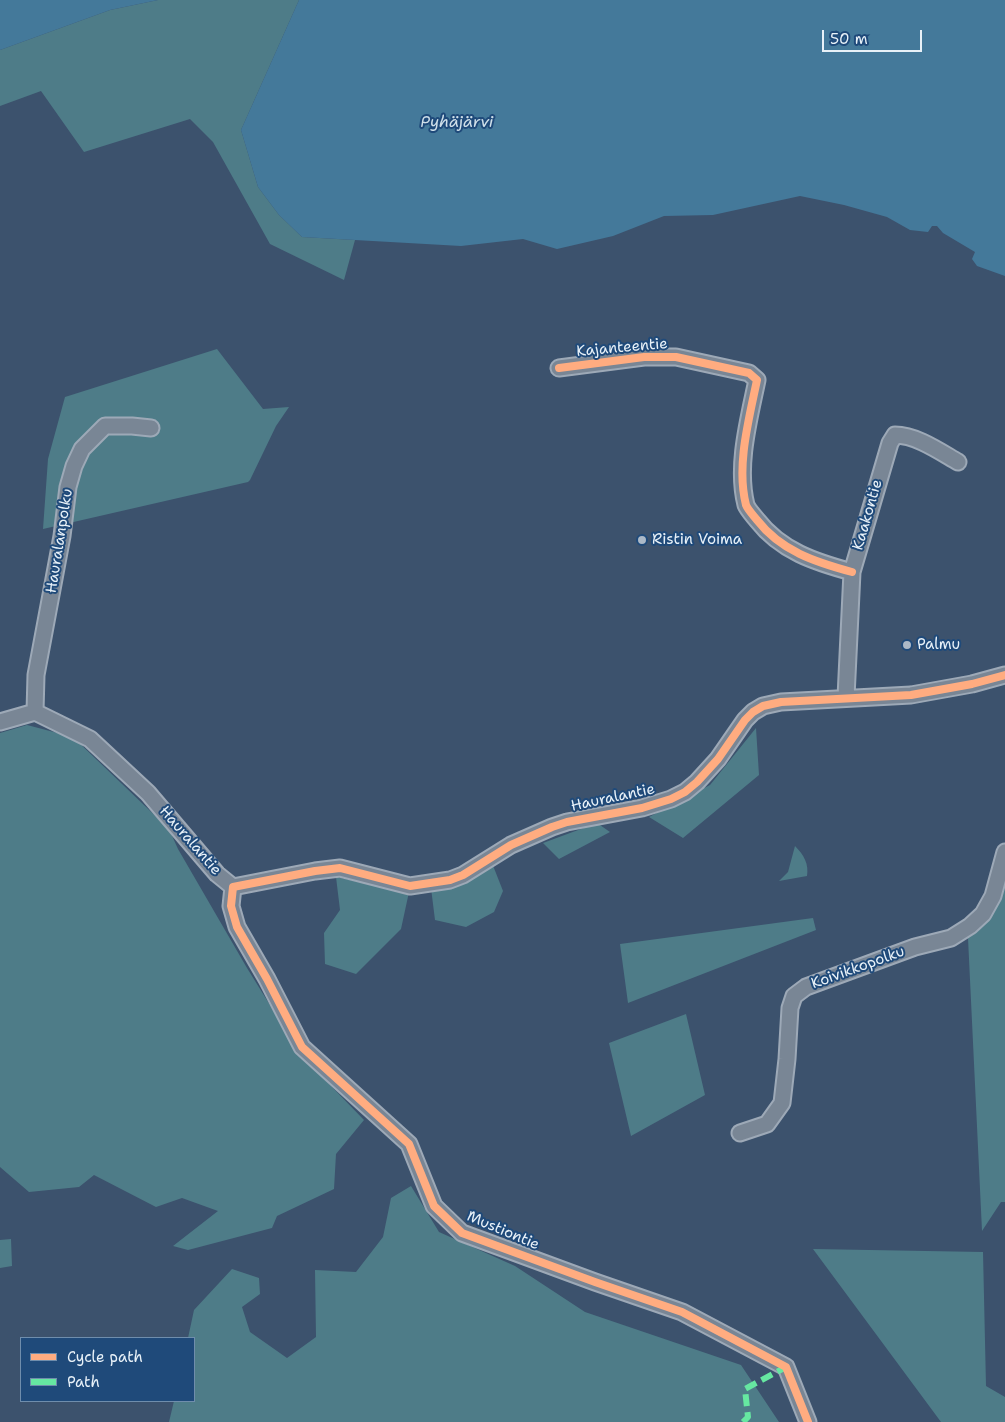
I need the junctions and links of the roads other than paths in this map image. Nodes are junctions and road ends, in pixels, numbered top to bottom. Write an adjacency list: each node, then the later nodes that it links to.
1 (559, 368): 4 (street, Kajanteentie)
2 (151, 428): 7 (street, Hauralanpolku)
3 (958, 462): 4 (street, Kaakontie)
4 (852, 572): 6 (street, Kaakontie)
5 (1005, 675): 6 (street, Hauralantie)
6 (846, 697): 10 (street, Hauralantie)
7 (34, 712): 8 (street); 10 (street, Hauralantie)
8 (0, 722)
9 (1005, 852): 11 (street, Koivikkopolku)
10 (233, 888): 12 (street, Mustiontie)
11 (740, 1133)
12 (808, 1422)

